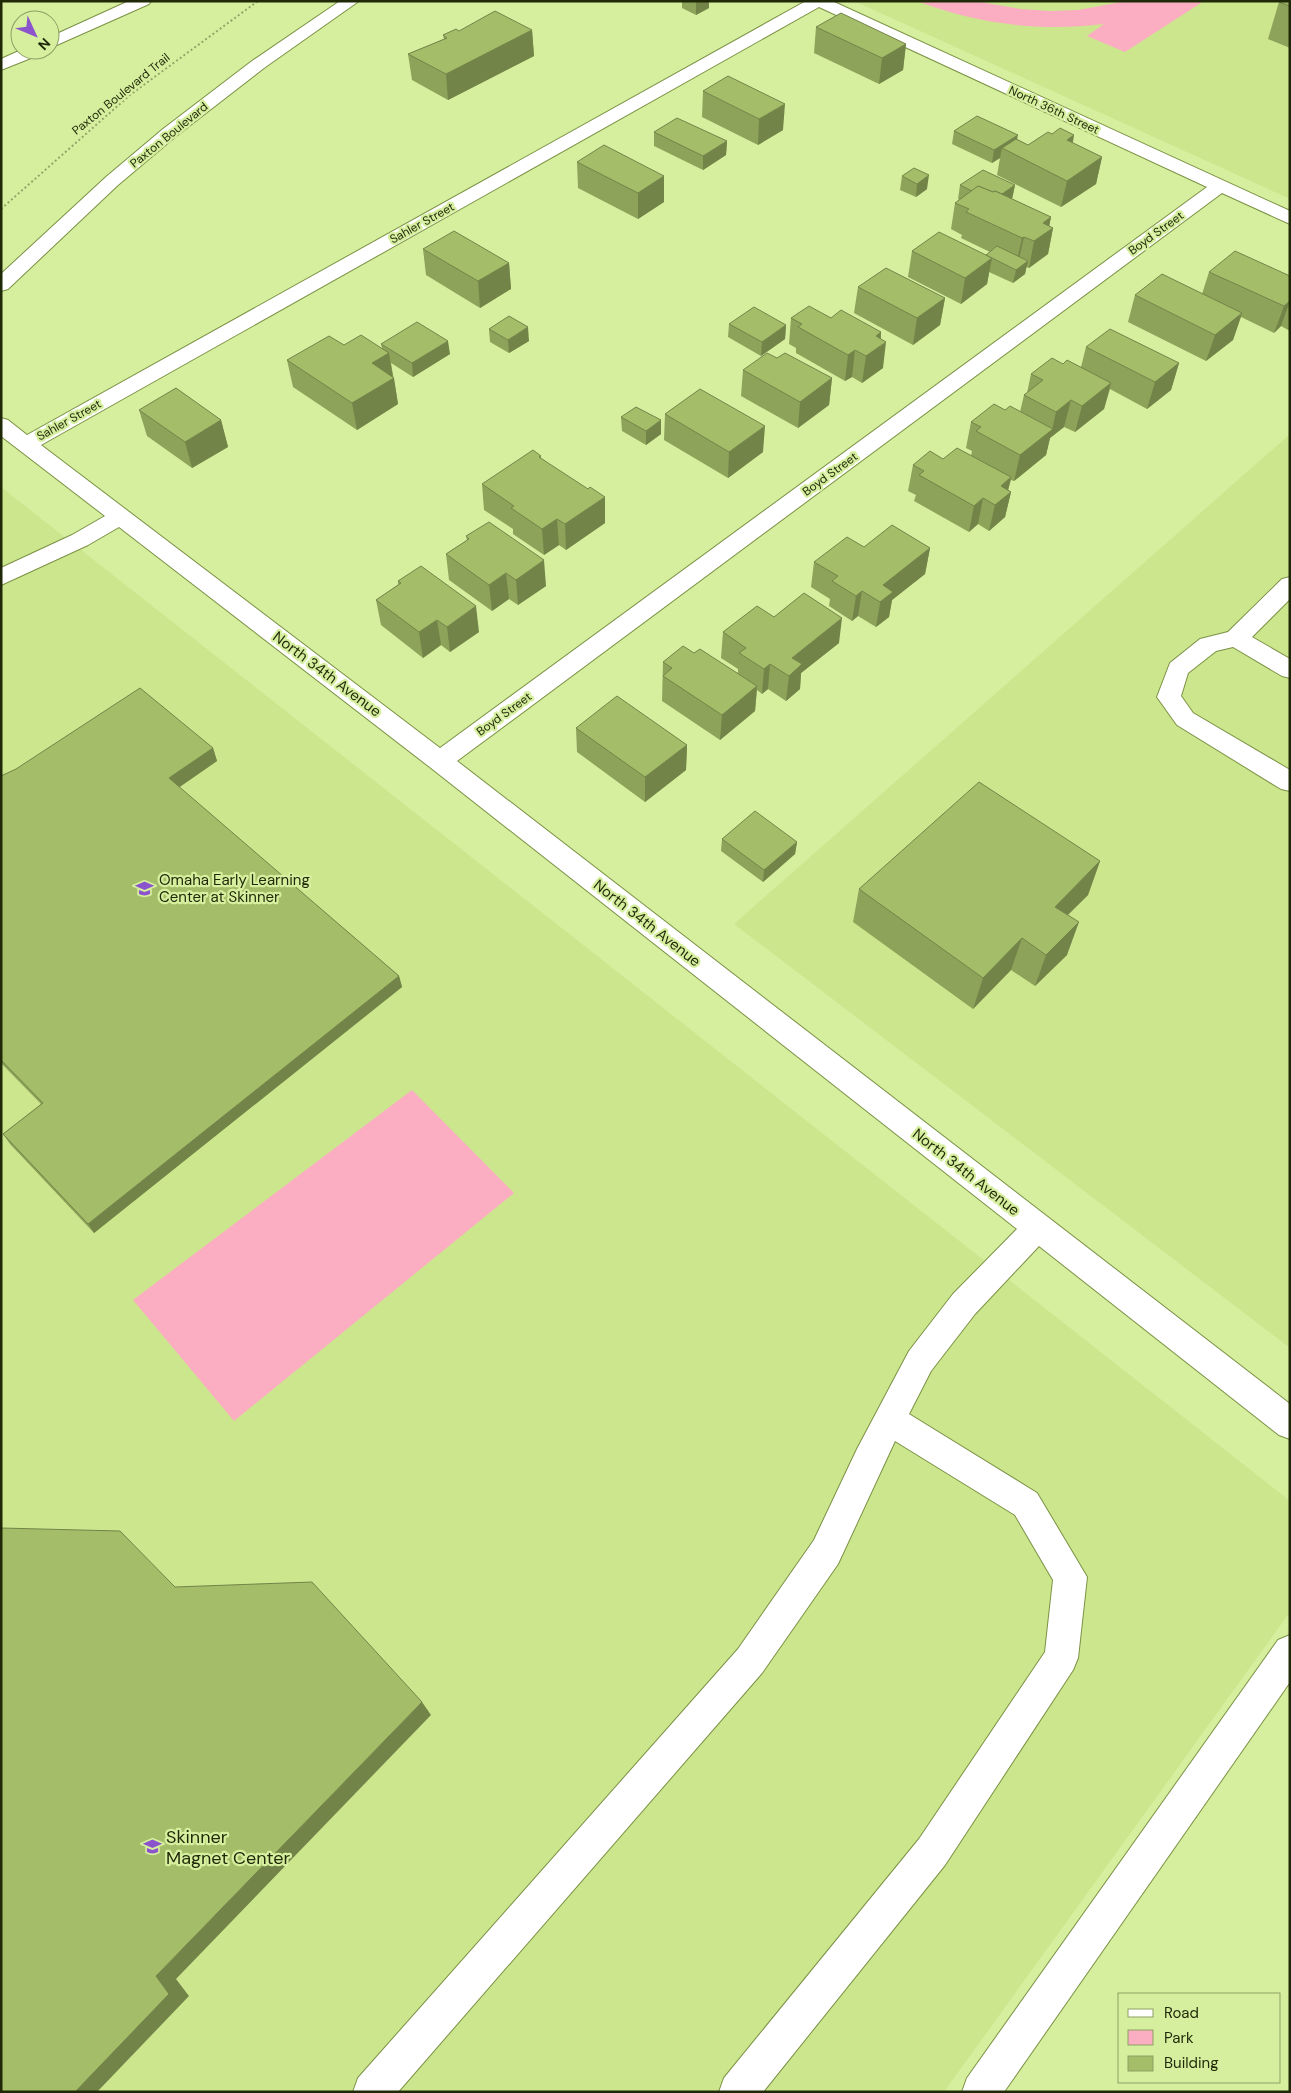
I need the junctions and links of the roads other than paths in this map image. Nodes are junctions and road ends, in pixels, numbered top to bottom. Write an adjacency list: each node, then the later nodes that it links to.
1 (143, 1): 4 (street)
2 (351, 1): 7 (street, Paxton Boulevard)
3 (818, 1): 5 (street, North 36th Street); 9 (street, Sahler Street)
4 (60, 38)
5 (1220, 186): 6 (street, North 36th Street); 15 (street, Boyd Street)
6 (1290, 218)
7 (1, 285)
8 (1, 425): 9 (street, North 34th Avenue)
9 (27, 444): 10 (street, North 34th Avenue)
10 (121, 516): 11 (street); 15 (street, North 34th Avenue)
11 (1, 577)
12 (1290, 585): 13 (street)
13 (1236, 638): 14 (street); 16 (street)
14 (1290, 670)
15 (440, 761): 17 (street, North 34th Avenue)
16 (1290, 782)
17 (1037, 1228): 18 (street); 19 (street, North 34th Avenue)
18 (890, 1419): 21 (street); 22 (street)
19 (1290, 1424)
20 (1290, 1652): 23 (street)
21 (384, 2087)
22 (738, 2092)
23 (981, 2092)

